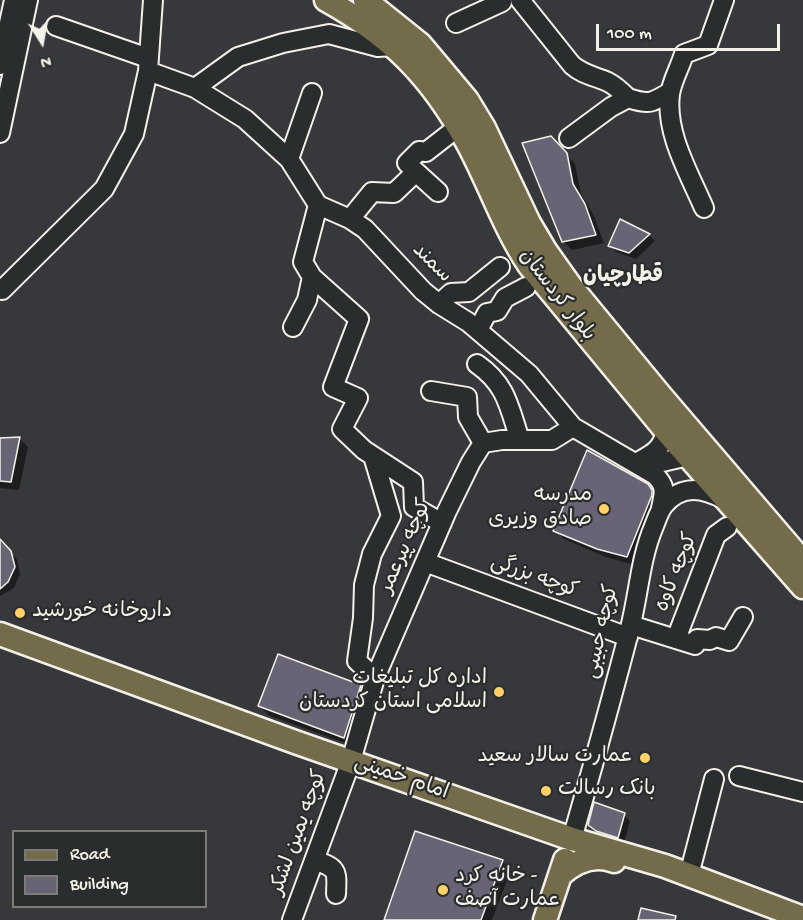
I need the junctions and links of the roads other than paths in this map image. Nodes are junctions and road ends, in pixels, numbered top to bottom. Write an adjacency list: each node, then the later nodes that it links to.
1 (14, 0): 12 (street)
2 (28, 0): 18 (street)
3 (153, 0): 11 (street)
4 (326, 0): 10 (main road, بلوار کردستان)
5 (365, 0): 47 (main road, بلوار کردستان)
6 (724, 0): 14 (street)
7 (507, 1): 8 (street); 16 (street)
8 (456, 22)
9 (56, 26): 11 (street)
10 (393, 46): 13 (street); 17 (main road, بلوار کردستان)
11 (148, 64): 13 (street); 29 (street)
12 (0, 65)
13 (195, 88): 20 (street)
14 (670, 92): 16 (street); 24 (street)
15 (312, 93): 20 (street)
16 (628, 98): 19 (street)
17 (458, 127): 21 (street); 36 (main road, بلوار کردستان)
18 (0, 133)
19 (569, 138)
20 (289, 159): 23 (street)
21 (411, 167): 22 (street); 25 (street)
22 (438, 192)
23 (318, 205): 25 (street, سمند); 27 (street)
24 (704, 208)
25 (350, 219): 30 (street, سمند)
26 (500, 267): 30 (street)
27 (312, 277): 31 (street); 39 (street)
28 (526, 287): 32 (street)
29 (2, 290)
30 (439, 304): 32 (street, سمند)
31 (293, 327)
32 (478, 330): 35 (street, سمند)
33 (477, 364): 37 (street)
34 (431, 391): 38 (street)
35 (573, 427): 37 (street); 41 (street, سمند)
36 (666, 431): 40 (main road, بلوار کردستان); 41 (street)
37 (520, 440): 38 (street)
38 (483, 443): 44 (street, کوچه پیرعمر)
39 (374, 456): 44 (street); 53 (street)
40 (688, 456): 41 (street); 42 (main road, بلوار کردستان)
41 (634, 464): 43 (street, سمند)
42 (727, 501): 43 (street); 48 (main road, بلوار کردستان)
43 (661, 508): 50 (street, کوچه حبیبی)
44 (442, 523): 46 (street, کوچه پیرعمر)
45 (727, 527): 52 (street, کوچه کاوه)
46 (425, 562): 50 (street, کوچه بزرگی); 53 (street, کوچه پیرعمر)
47 (803, 562)
48 (803, 587)
49 (742, 617): 52 (street, کوچه بزرگی)
50 (629, 631): 52 (street, کوچه بزرگی); 58 (street, کوچه حبیبی)
51 (0, 634): 54 (main road, امام خمینی)
52 (676, 639)
53 (375, 678): 54 (street, کوچه پیرعمر)
54 (351, 761): 58 (main road, امام خمینی); 59 (street, کوچه یمین لشکر)
55 (739, 776): 57 (street)
56 (714, 779): 61 (street)
57 (803, 792)
58 (572, 839): 60 (main road); 61 (main road, امام خمینی)
59 (315, 860): 62 (street); 64 (street, کوچه یمین لشکر)
60 (560, 875): 65 (main road); 66 (main road)
61 (689, 875): 63 (main road, امام خمینی)
62 (336, 894)
63 (803, 918)
64 (292, 920)
65 (545, 920)
66 (773, 920)

